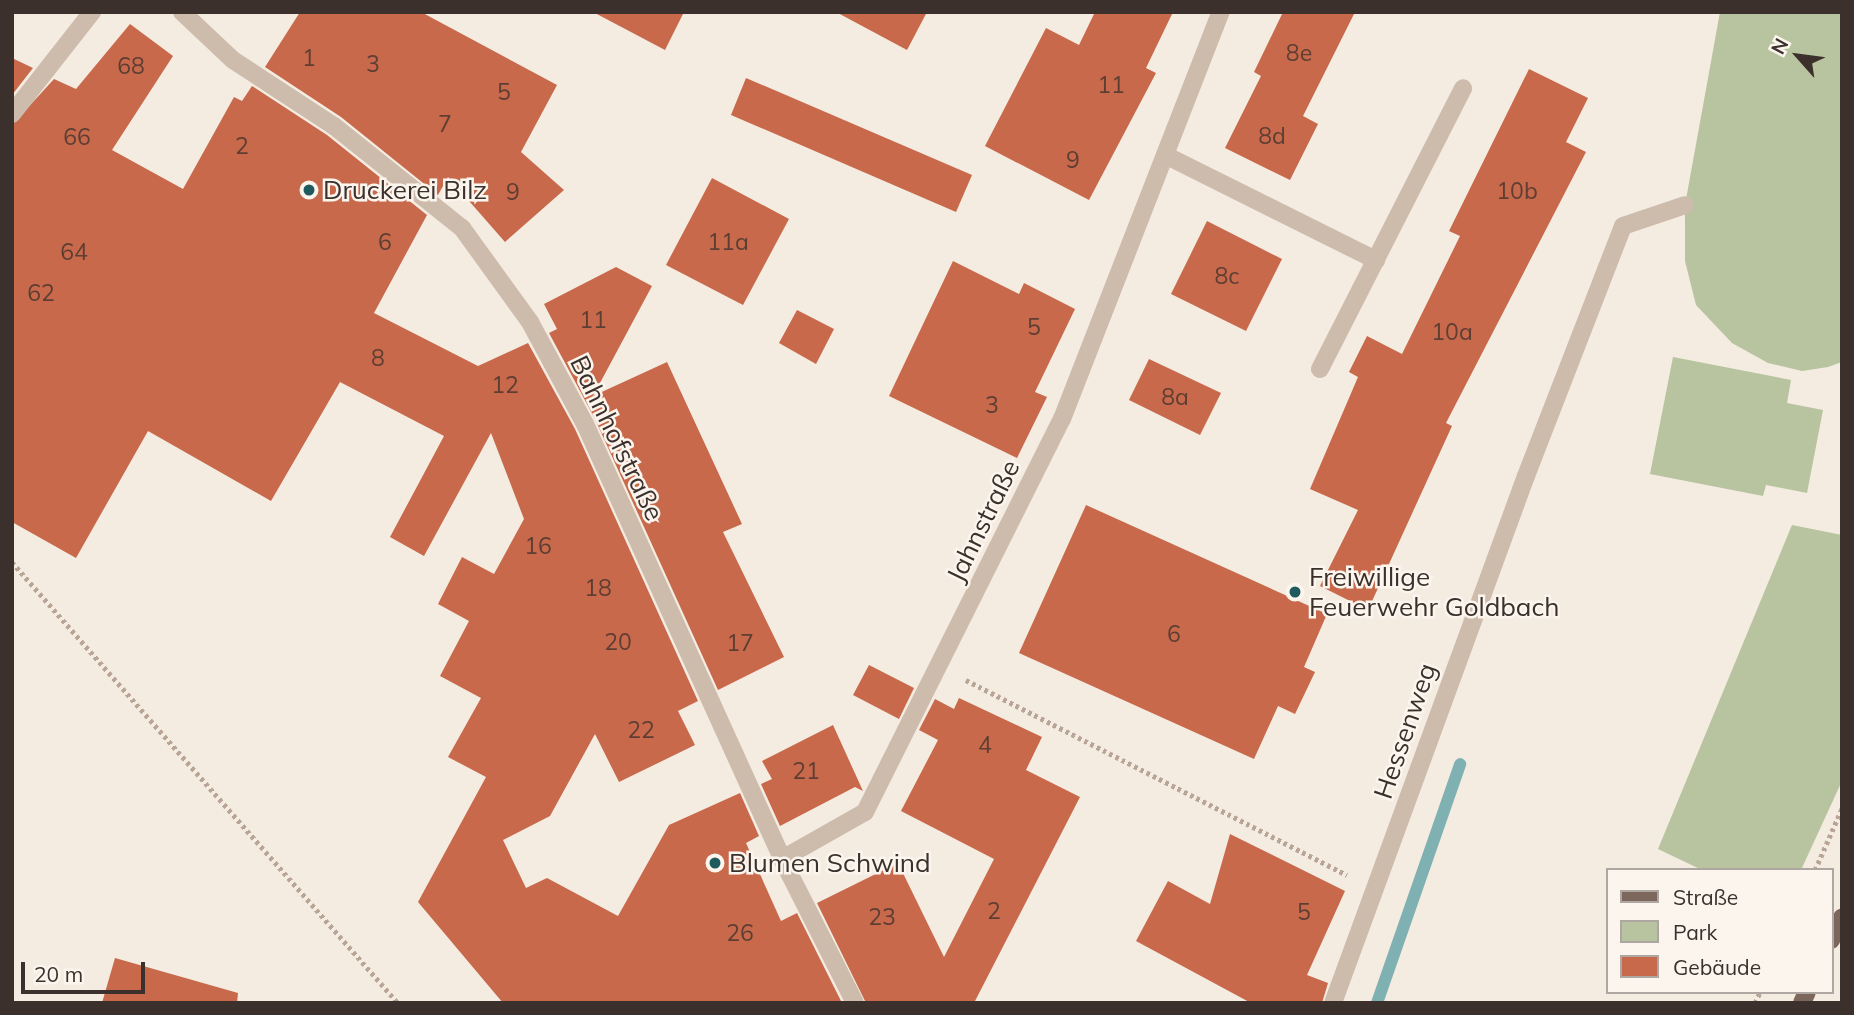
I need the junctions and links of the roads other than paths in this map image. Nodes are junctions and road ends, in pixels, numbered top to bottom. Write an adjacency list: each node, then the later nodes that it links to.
1 (92, 12): 5 (street)
2 (182, 12): 10 (street, Bahnhofstraße)
3 (1221, 12): 6 (street, Jahnstraße)
4 (1463, 88): 8 (street)
5 (12, 114)
6 (1165, 155): 8 (street); 10 (street, Jahnstraße)
7 (1685, 205): 14 (street, Hessenweg)
8 (1376, 260): 9 (street)
9 (1320, 369)
10 (782, 859): 13 (street, Bahnhofstraße)
11 (1842, 917): 12 (main road)
12 (1833, 936)
13 (855, 1003)
14 (1333, 1003)

